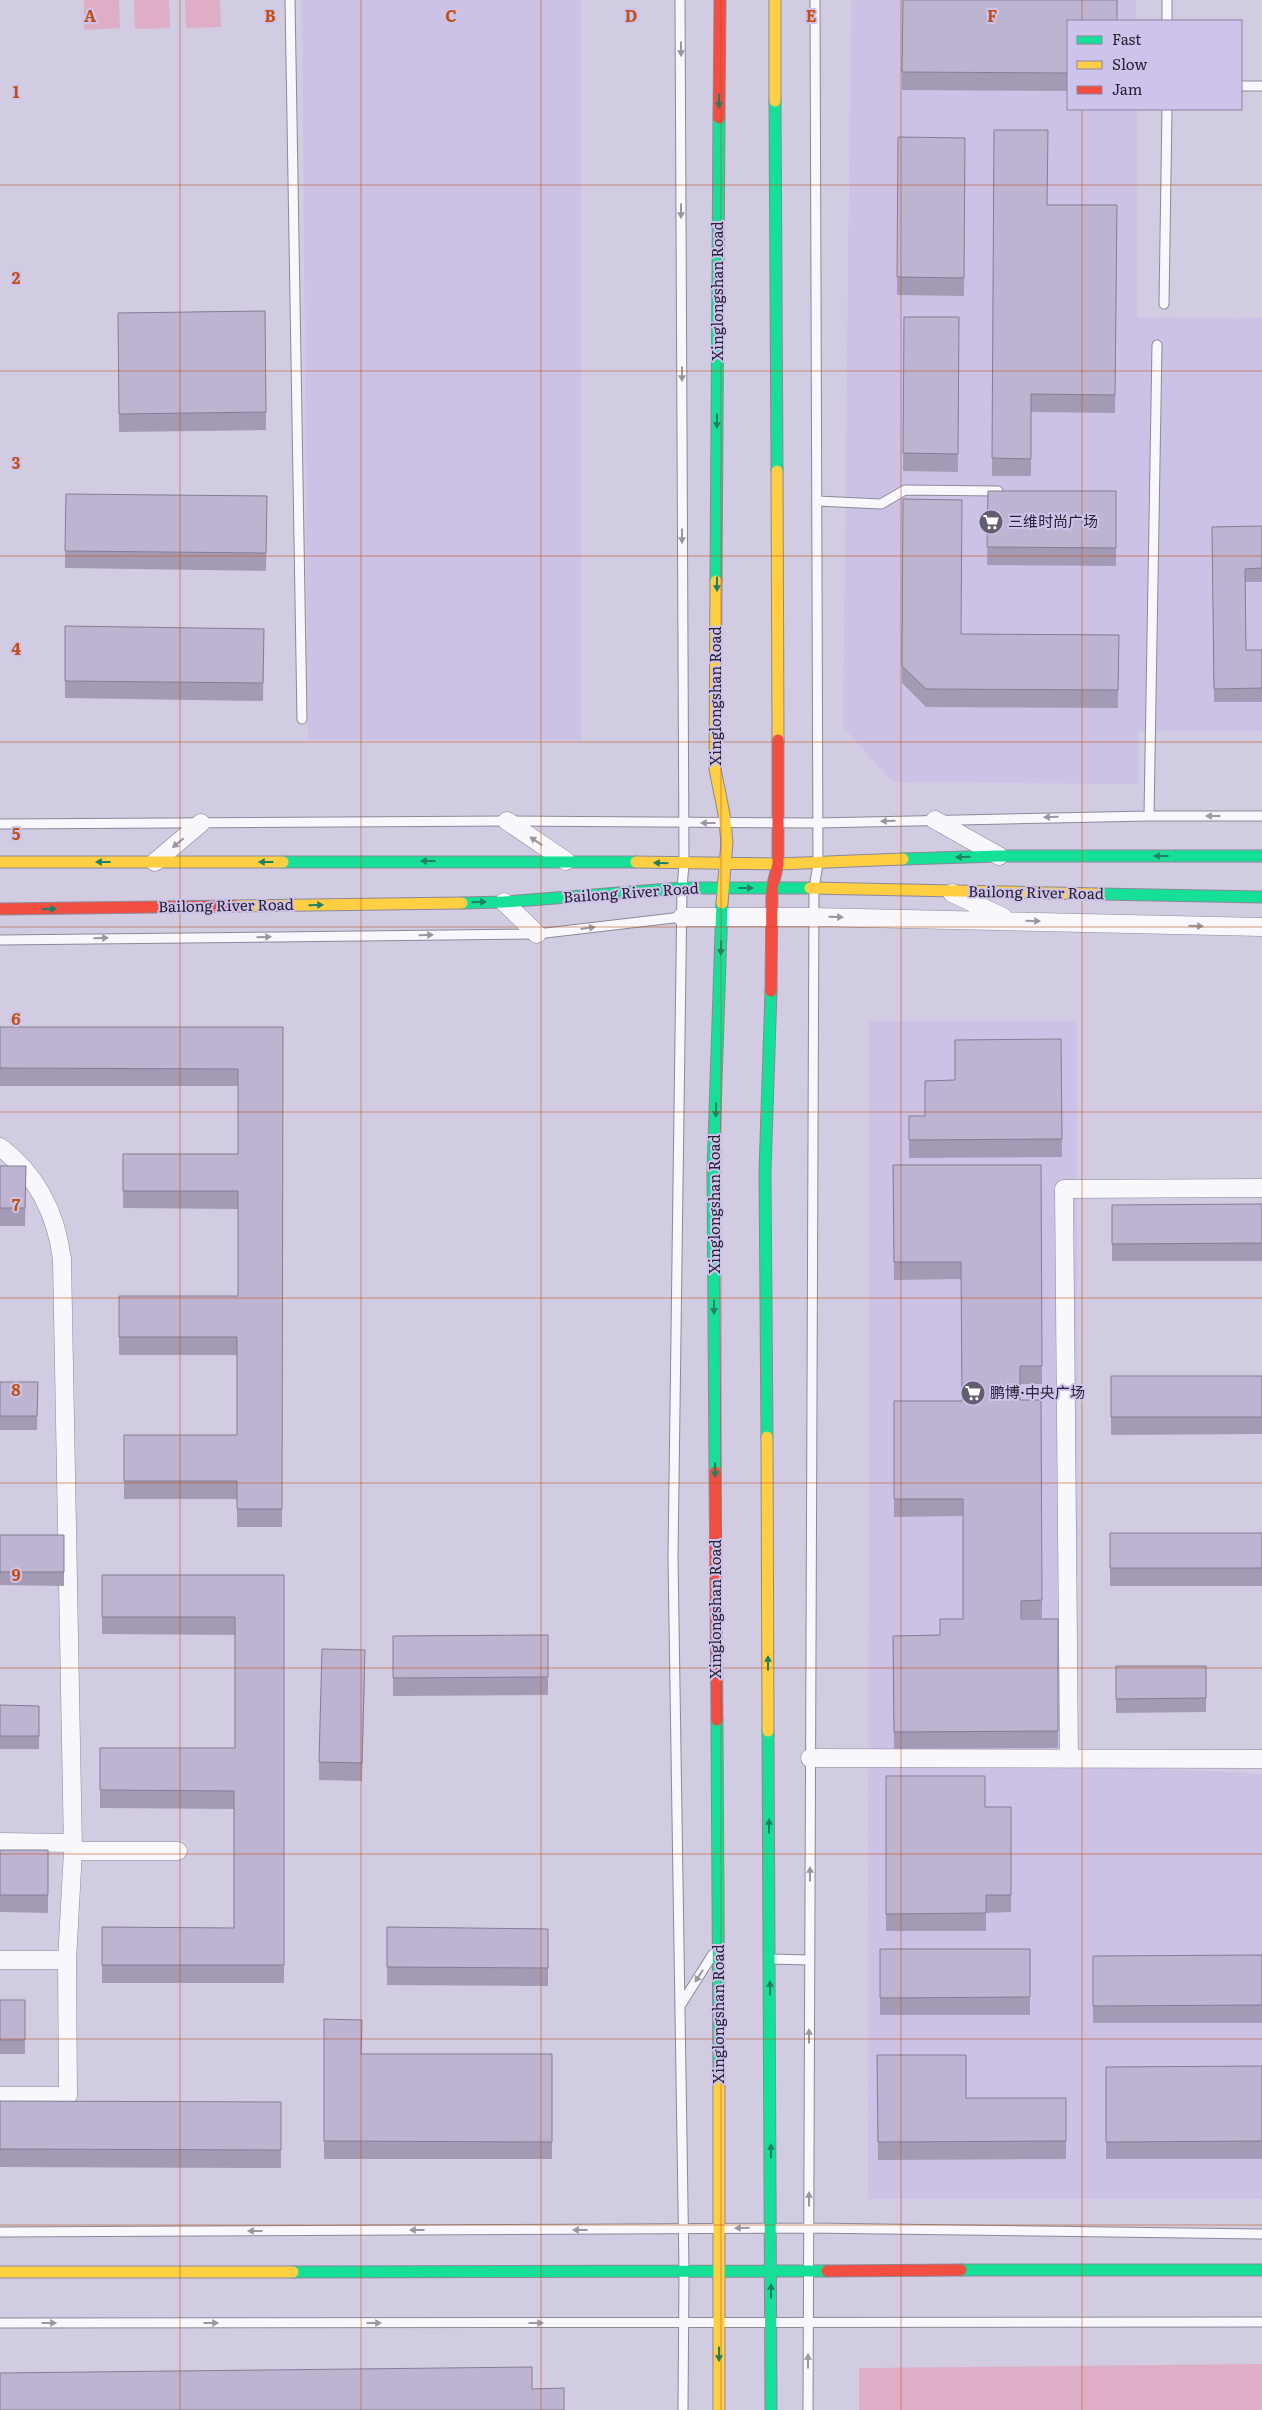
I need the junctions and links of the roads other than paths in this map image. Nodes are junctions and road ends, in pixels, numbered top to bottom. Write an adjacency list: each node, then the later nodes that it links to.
1 (290, 0): 15 (lane)
2 (680, 0): 21 (lane, one-way to 21)
3 (720, 0): 22 (street, Xinglongshan Road, one-way to 22)
4 (775, 0): 23 (street)
5 (815, 0): 14 (lane)
6 (1167, 0): 7 (lane)
7 (1167, 20)
8 (1242, 86): 9 (lane)
9 (1262, 86)
10 (1167, 110): 11 (lane)
11 (1164, 304)
12 (1157, 345): 16 (lane)
13 (1005, 491): 14 (lane)
14 (817, 501): 24 (lane)
15 (302, 718)
16 (1149, 816): 17 (lane, one-way to 16); 18 (lane, one-way to 18)
17 (1262, 816)
18 (935, 820): 24 (lane, one-way to 24); 26 (street)
19 (507, 821): 20 (lane); 21 (lane); 28 (street, one-way to 19)
20 (201, 823): 25 (lane); 30 (street, one-way to 30)
21 (684, 823): 22 (lane, one-way to 21); 31 (lane)
22 (727, 823): 23 (lane); 32 (street, Xinglongshan Road)
23 (778, 823): 24 (lane); 33 (street)
24 (818, 823): 34 (lane)
25 (0, 824)
26 (999, 856): 27 (street, Bailong River Road, one-way to 26); 34 (street, Bailong River Road, one-way to 34)
27 (1262, 856)
28 (566, 861): 30 (street, Bailong River Road, one-way to 30); 31 (street, Bailong River Road, one-way to 28)
29 (0, 862): 30 (street, Bailong River Road, one-way to 29)
30 (155, 862)
31 (684, 864): 32 (street, Bailong River Road); 35 (lane)
32 (727, 864): 33 (street, Bailong River Road); 36 (street, Xinglongshan Road)
33 (778, 864): 34 (street, Bailong River Road); 37 (street)
34 (818, 864): 38 (lane)
35 (682, 888): 36 (street, Bailong River Road); 41 (street, Bailong River Road); 44 (lane)
36 (722, 888): 37 (street, Bailong River Road, one-way to 37); 45 (street, Xinglongshan Road)
37 (772, 888): 38 (street, Bailong River Road); 46 (street)
38 (814, 888): 39 (street, Bailong River Road); 47 (lane)
39 (949, 892): 40 (street, Bailong River Road); 48 (street)
40 (1262, 897)
41 (504, 902): 42 (street, Bailong River Road, one-way to 41); 51 (street)
42 (0, 909)
43 (1262, 915): 49 (street)
44 (682, 917): 45 (street, Bailong River Road); 51 (lane, one-way to 44); 66 (lane)
45 (722, 917): 46 (street, Bailong River Road); 61 (street, Xinglongshan Road, one-way to 61)
46 (772, 917): 47 (street, Bailong River Road); 62 (street, one-way to 46)
47 (814, 917): 48 (street, Bailong River Road, one-way to 48); 55 (lane)
48 (1010, 920): 49 (street, Bailong River Road, one-way to 49)
49 (1242, 927): 50 (street, Bailong River Road)
50 (1262, 927)
51 (537, 934): 52 (lane, one-way to 51)
52 (0, 940)
53 (0, 1147): 59 (street)
54 (1262, 1188): 56 (street)
55 (810, 1758): 56 (street); 65 (lane, one-way to 55)
56 (1068, 1758): 57 (street)
57 (1262, 1759)
58 (0, 1842): 59 (street)
59 (73, 1847): 60 (street); 64 (street)
60 (178, 1851)
61 (718, 1946): 66 (lane, one-way to 66); 71 (street, Xinglongshan Road)
62 (770, 1959): 65 (lane); 68 (street, one-way to 62)
63 (0, 1960): 64 (street)
64 (67, 1960): 67 (street)
65 (810, 1960): 69 (lane, one-way to 65)
66 (680, 2006): 70 (lane)
67 (0, 2096)
68 (771, 2228): 69 (lane); 71 (lane, one-way to 71); 76 (street)
69 (808, 2228): 73 (lane); 77 (lane)
70 (683, 2229): 71 (lane); 72 (lane, one-way to 72); 74 (lane)
71 (720, 2229): 75 (street, Xinglongshan Road)
72 (0, 2232)
73 (1262, 2234)
74 (684, 2270): 75 (street); 79 (street); 82 (lane)
75 (720, 2270): 76 (street); 83 (street, Xinglongshan Road)
76 (771, 2270): 77 (street); 84 (street, one-way to 76)
77 (808, 2270): 78 (street); 85 (lane)
78 (1262, 2270)
79 (0, 2272)
80 (1262, 2322): 85 (lane)
81 (0, 2323): 82 (lane, one-way to 82)
82 (683, 2323): 83 (lane); 86 (lane)
83 (720, 2323): 84 (lane); 87 (street, Xinglongshan Road, one-way to 87)
84 (771, 2323): 85 (lane); 88 (street)
85 (808, 2323): 89 (lane, one-way to 85)
86 (683, 2410)
87 (719, 2410)
88 (770, 2410)
89 (808, 2410)

